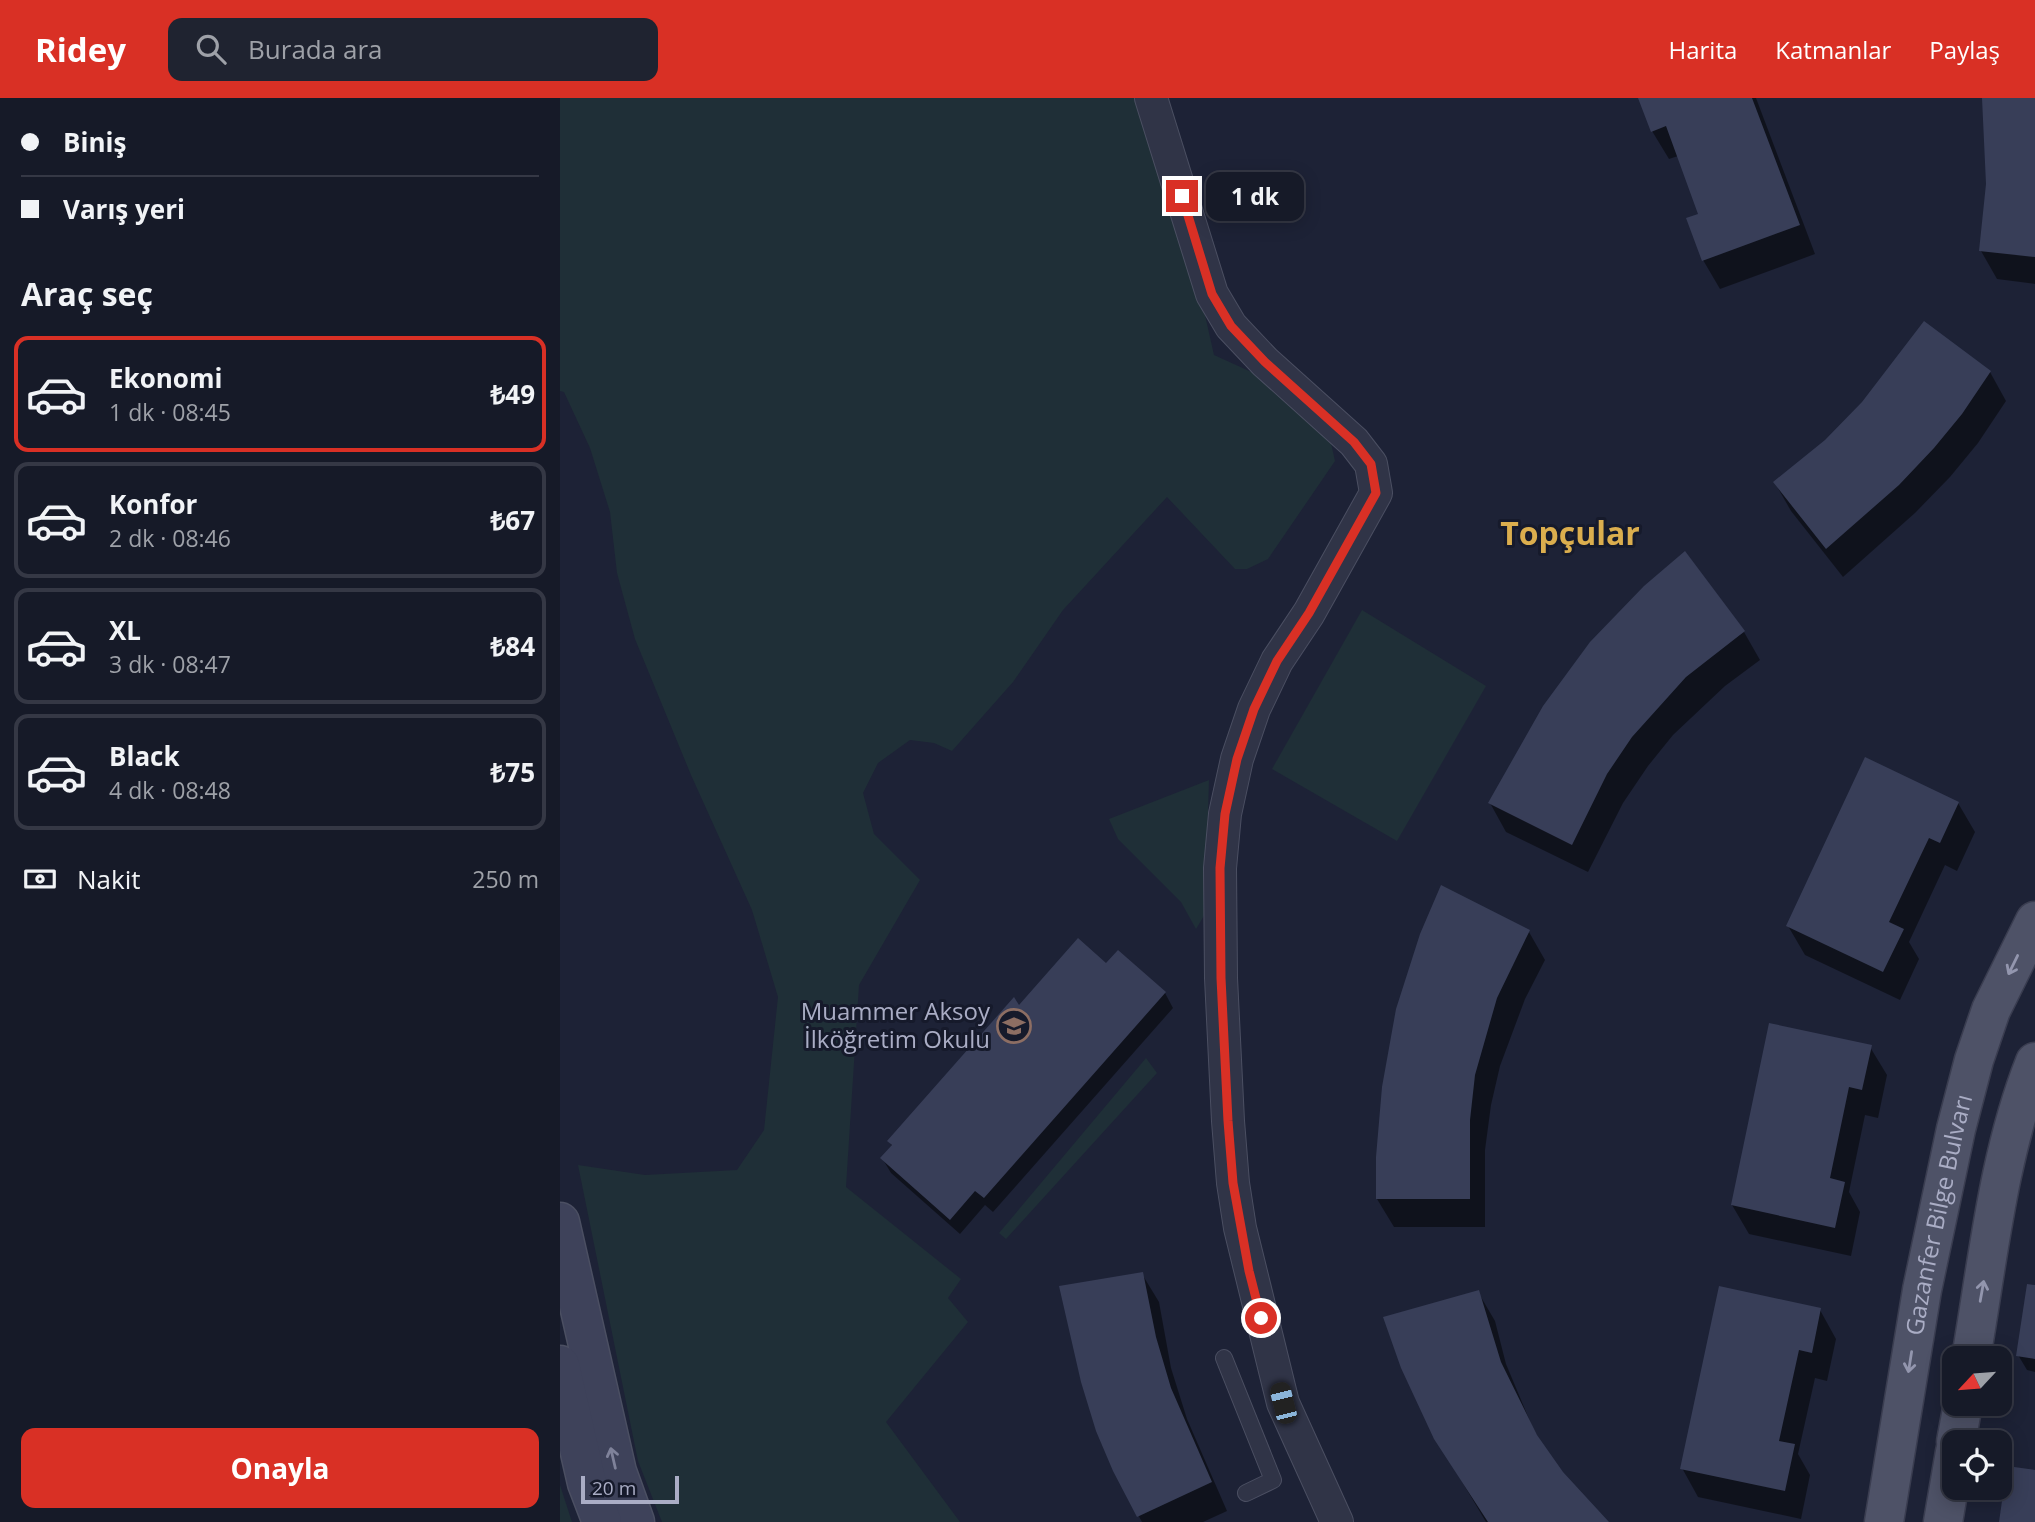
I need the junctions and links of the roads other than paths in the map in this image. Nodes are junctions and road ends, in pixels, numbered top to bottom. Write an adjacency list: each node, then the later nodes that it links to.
1 (1151, 98): 12 (street)
2 (2035, 921): 13 (main road, Gazanfer Bilge Bulvarı, one-way to 13)
3 (2035, 1062): 5 (main road, one-way to 3)
4 (560, 1222): 11 (main road, one-way to 4)
5 (1973, 1346)
6 (1224, 1358): 8 (lane)
7 (560, 1366): 10 (main road)
8 (1245, 1493)
9 (1947, 1500): 14 (main road)
10 (602, 1522)
11 (635, 1522)
12 (1336, 1522)
13 (1884, 1522)
14 (1943, 1522)

